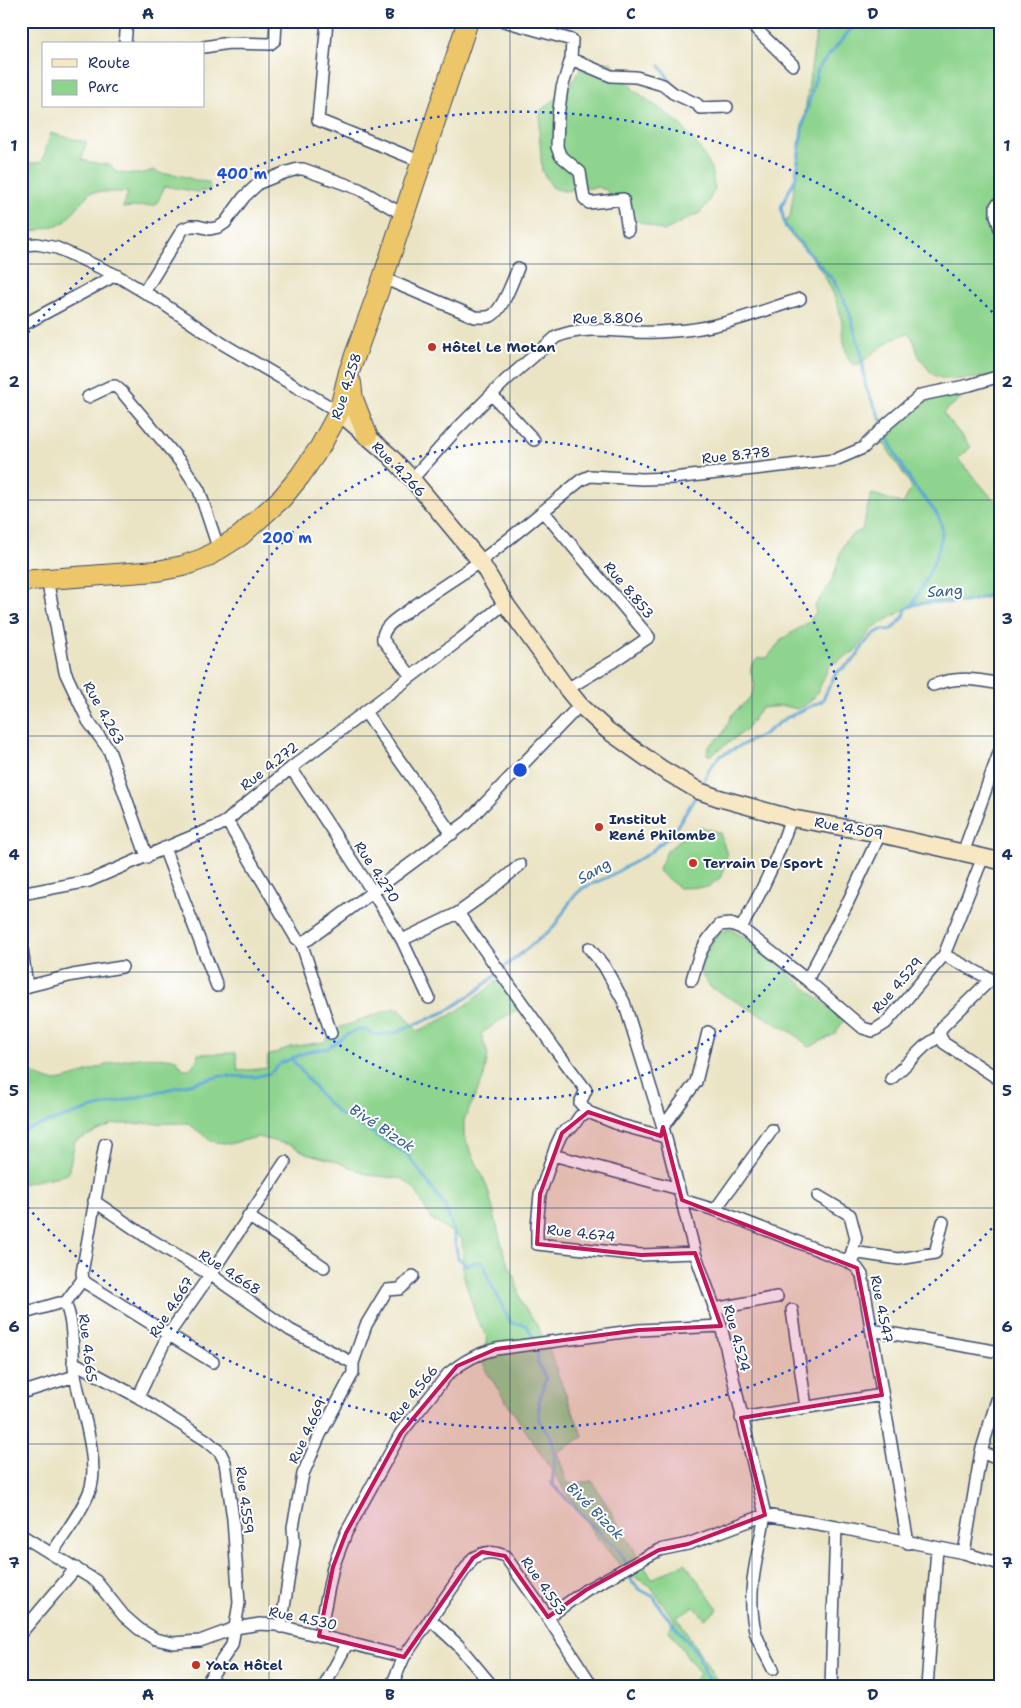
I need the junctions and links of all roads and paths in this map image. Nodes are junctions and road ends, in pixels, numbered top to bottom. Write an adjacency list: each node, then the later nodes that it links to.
1 (127, 21): 7 (street)
2 (276, 21): 8 (street)
3 (327, 21): 12 (street)
4 (468, 21): 12 (highway, Rue 4.258)
5 (504, 21): 9 (street)
6 (748, 21): 10 (street)
7 (125, 42)
8 (205, 47)
9 (570, 59): 11 (street); 16 (street)
10 (793, 64)
11 (727, 108)
12 (422, 162): 14 (highway, Rue 4.258)
13 (998, 204): 15 (street)
14 (404, 215): 20 (highway, Rue 4.258); 21 (street)
15 (1000, 228)
16 (628, 230)
17 (21, 245): 19 (street, Rue 4.266)
18 (518, 268): 20 (street)
19 (116, 275): 21 (street, Rue 4.266); 23 (street)
20 (383, 278): 24 (highway, Rue 4.258)
21 (144, 292): 28 (street, Rue 4.266)
22 (800, 299): 26 (street, Rue 8.806)
23 (21, 326)
24 (350, 372): 28 (highway, Rue 4.258); 29 (highway)
25 (1000, 376): 33 (street, Rue 8.778)
26 (492, 395): 30 (street); 32 (street, Rue 8.806)
27 (88, 397): 34 (street)
28 (339, 412): 29 (street, Rue 4.266); 31 (highway, Rue 4.258)
29 (367, 435): 31 (highway); 32 (street, Rue 4.266)
30 (534, 440)
31 (320, 447): 34 (highway, Rue 4.258)
32 (412, 479): 35 (street, Rue 4.266)
33 (543, 511): 35 (street, Rue 8.778); 42 (street, Rue 8.853)
34 (219, 550): 36 (highway, Rue 4.258)
35 (480, 560): 38 (street, Rue 4.266); 39 (street, Rue 8.778)
36 (48, 579): 37 (highway, Rue 4.258); 54 (street, Rue 4.263)
37 (21, 581)
38 (505, 603): 39 (street, Rue 4.272); 42 (street, Rue 4.266)
39 (411, 676): 44 (street, Rue 4.272)
40 (1000, 684): 41 (street)
41 (933, 685)
42 (567, 689): 43 (street, Rue 4.266)
43 (580, 705): 47 (street, Rue 4.266); 50 (street)
44 (365, 712): 46 (street, Rue 4.272); 50 (street)
45 (1000, 750): 53 (street)
46 (291, 768): 49 (street, Rue 4.272); 58 (street, Rue 4.270)
47 (699, 791): 48 (street, Rue 4.509)
48 (791, 818): 51 (street, Rue 4.509); 61 (street)
49 (227, 820): 52 (street, Rue 4.272); 64 (street)
50 (452, 834): 58 (street)
51 (880, 834): 53 (street, Rue 4.509); 69 (street)
52 (164, 848): 54 (street, Rue 4.272); 71 (street)
53 (963, 853): 55 (street, Rue 4.509)
54 (147, 857): 59 (street, Rue 4.272)
55 (983, 857): 56 (street, Rue 4.509); 66 (street, Rue 4.529)
56 (1000, 862)
57 (520, 865): 60 (street)
58 (372, 891): 62 (street, Rue 4.270); 64 (street)
59 (21, 894)
60 (458, 913): 62 (street); 79 (street)
61 (741, 928): 68 (street); 69 (street, Rue 4.529)
62 (402, 940): 73 (street, Rue 4.270)
63 (21, 941): 72 (street)
64 (301, 942): 75 (street)
65 (589, 948): 80 (street, Rue 4.524)
66 (944, 955): 69 (street, Rue 4.529); 70 (street)
67 (122, 967): 72 (street)
68 (692, 980)
69 (807, 980)
70 (995, 982): 76 (street)
71 (217, 986)
72 (24, 988)
73 (429, 998)
74 (708, 1032): 80 (street)
75 (331, 1033)
76 (940, 1036): 77 (street); 78 (street)
77 (890, 1079)
78 (1000, 1080)
79 (588, 1112): 80 (street); 83 (street, Rue 4.674)
80 (663, 1127): 85 (street, Rue 4.524)
81 (772, 1130): 88 (street)
82 (106, 1144): 87 (street)
83 (553, 1155): 85 (street); 91 (street, Rue 4.674)
84 (285, 1162): 89 (street, Rue 4.667)
85 (680, 1194): 88 (street); 91 (street, Rue 4.524)
86 (818, 1196): 92 (street)
87 (94, 1201): 94 (street, Rue 4.668); 96 (street)
88 (715, 1210): 92 (street)
89 (248, 1216): 93 (street); 94 (street, Rue 4.667)
90 (943, 1222): 92 (street)
91 (695, 1253): 99 (street, Rue 4.524)
92 (849, 1262): 103 (street, Rue 4.547)
93 (324, 1267)
94 (210, 1275): 104 (street, Rue 4.667); 108 (street, Rue 4.668)
95 (413, 1276): 108 (street, Rue 4.669)
96 (83, 1279): 98 (street, Rue 4.665); 104 (street)
97 (777, 1297): 99 (street)
98 (65, 1303): 101 (street); 106 (street, Rue 4.665)
99 (714, 1309): 102 (street, Rue 4.524)
100 (792, 1310): 114 (street)
101 (21, 1314)
102 (721, 1326): 115 (street, Rue 4.524); 132 (street, Rue 4.566)
103 (871, 1330): 105 (street); 112 (street, Rue 4.547)
104 (168, 1335): 107 (street); 113 (street, Rue 4.667)
105 (1000, 1352)
106 (73, 1362): 109 (street, Rue 4.665); 113 (street, Rue 4.559)
107 (213, 1362)
108 (353, 1362): 129 (street, Rue 4.669)
109 (75, 1376): 111 (street); 123 (street, Rue 4.665)
110 (1000, 1390): 116 (street)
111 (21, 1393)
112 (882, 1395): 114 (street); 121 (street, Rue 4.547)
113 (138, 1398): 130 (street, Rue 4.559)
114 (806, 1407): 115 (street)
115 (741, 1418): 118 (street, Rue 4.524)
116 (981, 1452): 117 (street); 124 (street)
117 (1000, 1460)
118 (765, 1515): 119 (street); 127 (street); 135 (street)
119 (836, 1527): 121 (street); 141 (street)
120 (21, 1535): 123 (street, Rue 4.530)
121 (908, 1543): 122 (street)
122 (937, 1548): 124 (street); 142 (street)
123 (52, 1553): 126 (street, Rue 4.530)
124 (964, 1553): 125 (street)
125 (1000, 1564)
126 (76, 1568): 130 (street, Rue 4.530); 131 (street)
127 (548, 1617): 128 (street, Rue 4.553); 140 (street, Rue 4.553)
128 (430, 1619): 134 (street, Rue 4.553); 139 (street)
129 (281, 1627): 130 (street, Rue 4.530); 132 (street, Rue 4.530)
130 (236, 1628): 136 (street, Rue 4.559)
131 (21, 1633)
132 (318, 1636): 133 (street, Rue 4.530)
133 (345, 1647): 134 (street, Rue 4.530); 137 (street)
134 (404, 1657): 138 (street)
135 (774, 1669)
136 (204, 1687)
137 (324, 1687)
138 (391, 1687)
139 (493, 1687)
140 (593, 1687)
141 (831, 1687)
142 (927, 1687)

